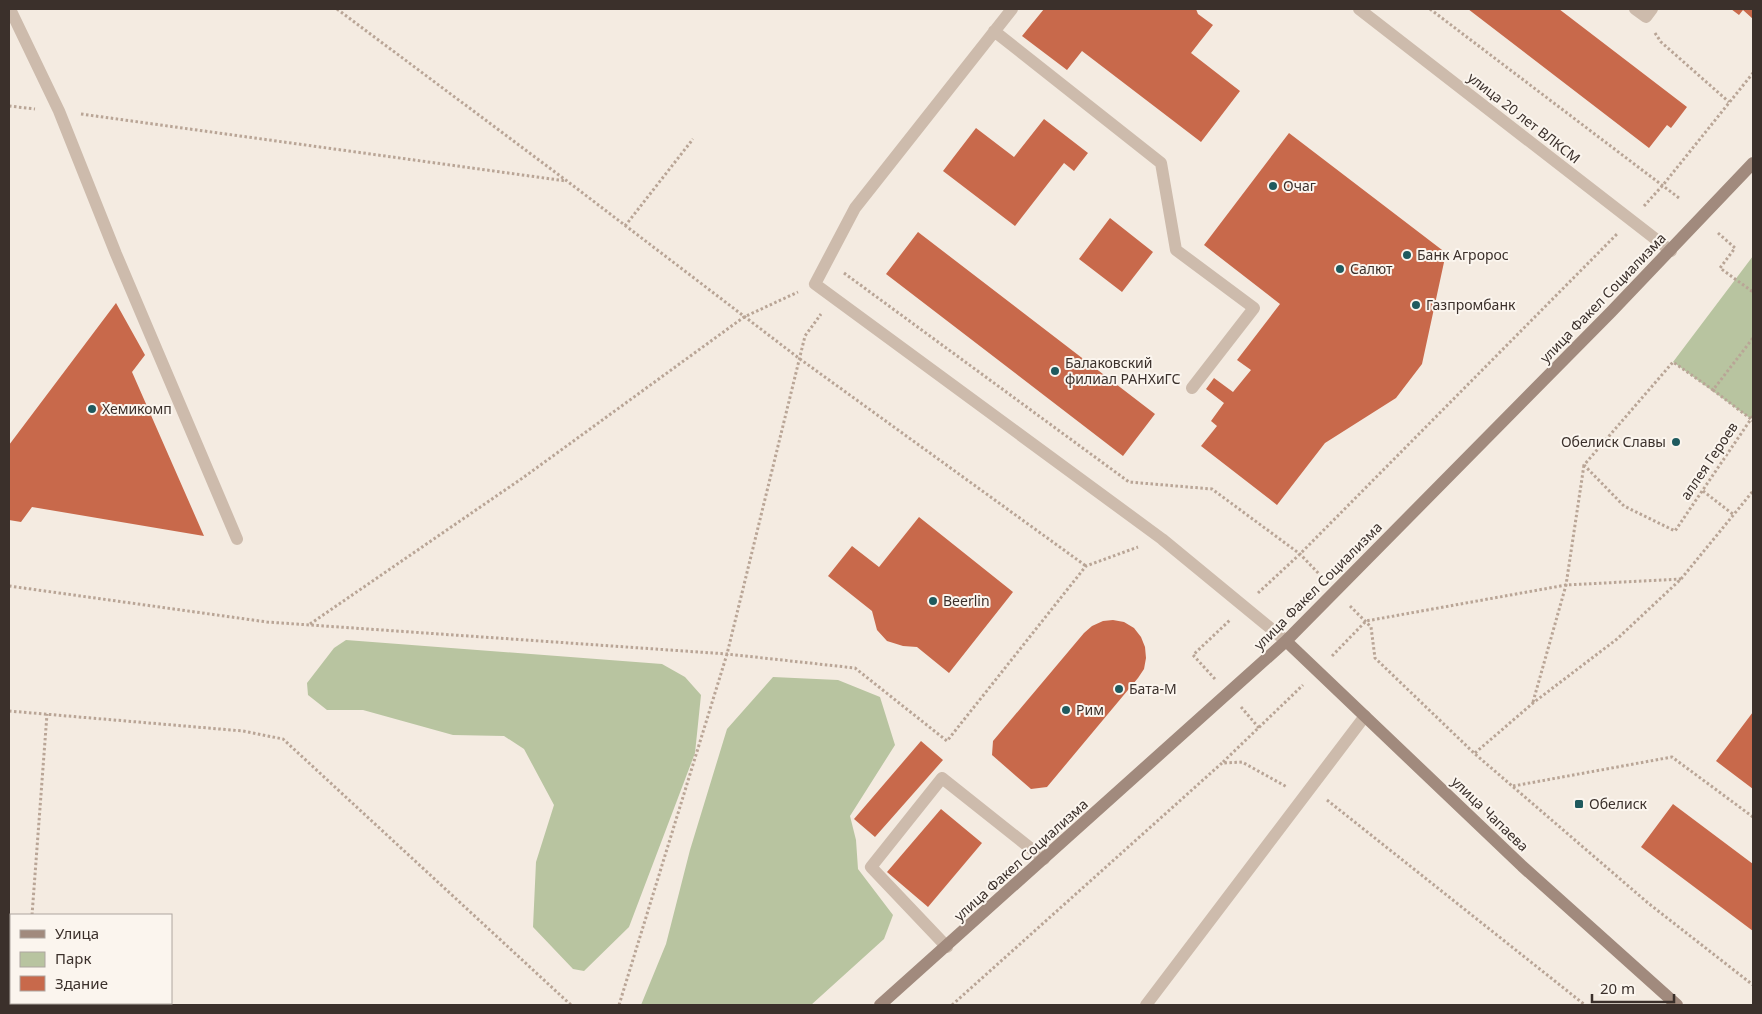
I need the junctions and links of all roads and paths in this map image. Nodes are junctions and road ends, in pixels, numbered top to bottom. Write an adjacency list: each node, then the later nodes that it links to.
1 (10, 9): 12 (street)
2 (337, 9): 15 (path)
3 (1012, 9): 8 (street)
4 (1359, 9): 22 (street, улица 20 лет ВЛКСМ)
5 (1430, 9): 16 (path)
6 (1635, 9): 7 (street)
7 (1649, 13): 10 (path)
8 (994, 31): 23 (street); 30 (street)
9 (1753, 73): 10 (path)
10 (1730, 102): 16 (path)
11 (9, 106): 12 (path)
12 (60, 112): 15 (path); 37 (street)
13 (693, 139): 19 (path)
14 (1753, 163): 22 (main road, улица Факел Социализма)
15 (567, 181): 19 (path)
16 (1663, 185): 17 (path); 18 (path)
17 (1678, 198)
18 (1643, 207)
19 (625, 226): 27 (path)
20 (1618, 233): 23 (path)
21 (1718, 233): 25 (path)
22 (1671, 251): 46 (main road, улица Факел Социализма)
23 (827, 261): 24 (street)
24 (815, 284): 26 (street); 27 (path)
25 (1753, 292)
26 (832, 298): 29 (path); 38 (street)
27 (744, 316): 29 (path); 45 (path)
28 (1753, 338): 31 (path)
29 (800, 359): 39 (path); 47 (path)
30 (1192, 388)
31 (1713, 390): 32 (path, аллея Героев); 33 (path, аллея Героев)
32 (1752, 419): 35 (path, аллея Героев)
33 (1584, 465): 35 (path, аллея Героев); 41 (path)
34 (1753, 490): 36 (path)
35 (1702, 491): 36 (path)
36 (1734, 515): 40 (path)
37 (237, 539)
38 (1162, 539): 39 (path); 46 (street)
39 (1086, 566): 47 (path)
40 (1681, 579): 41 (path); 49 (path)
41 (1566, 585): 44 (path); 49 (path)
42 (9, 586): 45 (path)
43 (1356, 612): 44 (path)
44 (1366, 621): 48 (path); 53 (path)
45 (309, 625): 47 (path)
46 (1286, 641): 48 (main road, улица Чапаева); 58 (main road, улица Факел Социализма)
47 (727, 654): 63 (path)
48 (1318, 671): 52 (main road, улица Чапаева); 54 (path)
49 (1533, 702): 53 (path)
50 (9, 710): 51 (path)
51 (46, 714): 59 (path); 62 (path)
52 (1365, 716): 56 (street); 68 (main road, улица Чапаева)
53 (1475, 754): 55 (path)
54 (1222, 763): 56 (path); 65 (path)
55 (1513, 786): 57 (path); 61 (path)
56 (1310, 788): 66 (street); 67 (path)
57 (1753, 817)
58 (1044, 859): 60 (main road, улица Факел Социализма); 60 (street)
59 (32, 914)
60 (947, 947): 64 (main road, улица Факел Социализма)
61 (1753, 985)
62 (571, 1005)
63 (619, 1005)
64 (880, 1005)
65 (952, 1005)
66 (1146, 1005)
67 (1584, 1005)
68 (1677, 1005)

